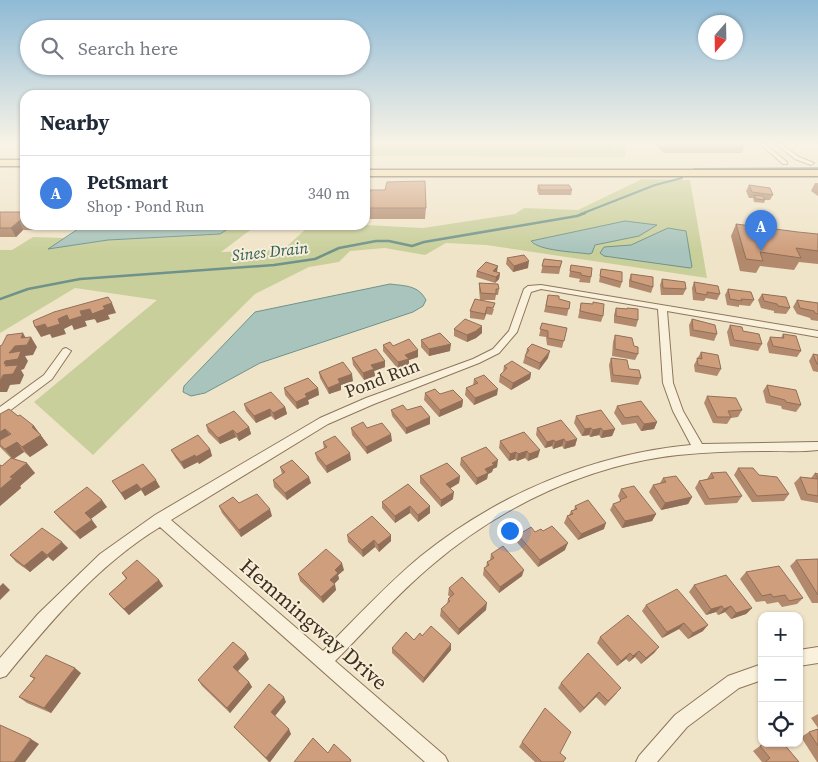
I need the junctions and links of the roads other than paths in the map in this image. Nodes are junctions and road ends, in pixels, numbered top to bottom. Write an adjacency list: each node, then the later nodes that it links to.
1 (662, 307): 2 (street, Pond Run); 6 (street); 7 (street, Pond Run)
2 (818, 334)
3 (66, 351): 4 (street)
4 (0, 412)
5 (816, 446): 6 (street)
6 (699, 449): 10 (street)
7 (160, 519): 10 (street, Hemmingway Drive); 11 (street, Pond Run)
8 (818, 655): 9 (street)
9 (803, 657)
10 (325, 661): 13 (street, Hemmingway Drive)
11 (0, 670)
12 (758, 673): 14 (street)
13 (439, 762)
14 (644, 762)

